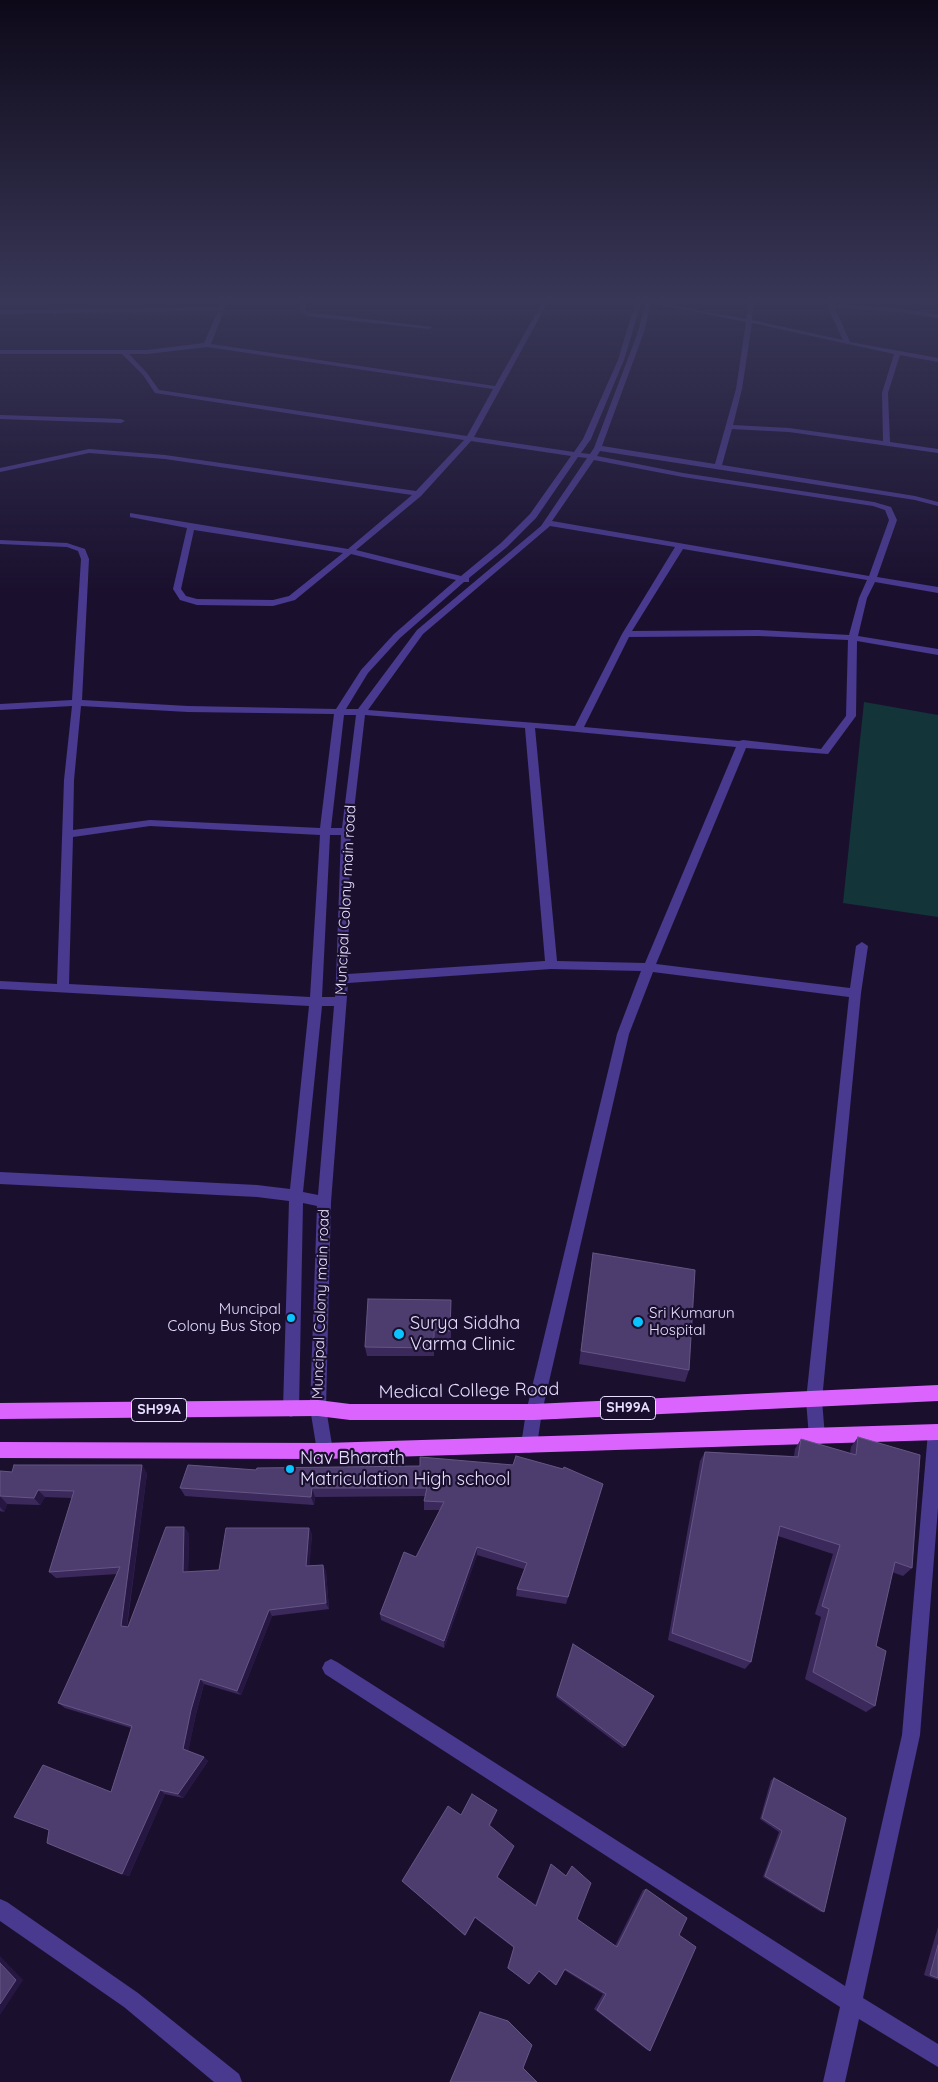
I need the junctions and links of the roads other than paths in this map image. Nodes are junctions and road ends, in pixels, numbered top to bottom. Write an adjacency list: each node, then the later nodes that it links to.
1 (191, 397): 10 (street)
2 (492, 397): 10 (street)
3 (606, 397): 14 (street)
4 (616, 397): 13 (street, Muncipal Colony main road)
5 (736, 397): 9 (street)
6 (885, 397): 11 (street)
7 (0, 417): 8 (street)
8 (121, 421)
9 (728, 427): 11 (street); 15 (street)
10 (469, 439): 14 (street); 17 (street)
11 (886, 444): 12 (street)
12 (938, 451)
13 (595, 453): 14 (street); 15 (street); 20 (street, Muncipal Colony main road); 25 (street)
14 (576, 455): 26 (street)
15 (718, 466): 18 (street)
16 (0, 470): 17 (street)
17 (418, 494): 24 (street)
18 (938, 504)
19 (133, 516): 21 (street)
20 (548, 523): 23 (street); 27 (street, Muncipal Colony main road)
21 (191, 527): 24 (street); 24 (street)
22 (0, 542): 32 (street)
23 (681, 545): 25 (street); 29 (street)
24 (348, 551): 26 (street)
25 (872, 578): 28 (street); 30 (street)
26 (461, 579): 27 (street); 34 (street)
27 (478, 584): 35 (street, Muncipal Colony main road)
28 (938, 590)
29 (626, 634): 30 (street); 37 (street)
30 (852, 638): 31 (street); 38 (street)
31 (938, 652)
32 (77, 703): 33 (street); 34 (street); 41 (street)
33 (0, 707)
34 (339, 712): 35 (street); 39 (street)
35 (361, 712): 36 (street); 40 (street, Muncipal Colony main road)
36 (530, 724): 37 (street); 43 (street)
37 (578, 730): 38 (street)
38 (744, 743): 44 (street)
39 (325, 832): 40 (street); 41 (street); 50 (street)
40 (346, 832): 45 (street, Muncipal Colony main road)
41 (67, 834): 47 (street)
42 (862, 946): 48 (street)
43 (551, 965): 44 (street); 45 (street)
44 (649, 968): 48 (street); 59 (street)
45 (342, 979): 49 (street, Muncipal Colony main road)
46 (1, 988): 47 (street)
47 (63, 988): 50 (street)
48 (855, 992): 55 (street)
49 (340, 1001): 50 (street); 53 (street, Muncipal Colony main road)
50 (316, 1002): 52 (street)
51 (0, 1178): 52 (street)
52 (296, 1196): 53 (street); 56 (street)
53 (324, 1202): 57 (street, Muncipal Colony main road)
54 (938, 1393): 55 (main road, Medical College Road / SH99A)
55 (814, 1400): 59 (main road, Medical College Road / SH99A); 61 (street)
56 (291, 1408): 57 (main road, Medical College Road / SH99A); 58 (main road, Medical College Road / SH99A)
57 (318, 1408): 59 (main road, Medical College Road / SH99A); 64 (street, Muncipal Colony main road)
58 (0, 1411)
59 (534, 1412): 62 (street)
60 (937, 1432): 61 (main road, SH99A); 67 (street)
61 (817, 1437): 62 (main road, SH99A)
62 (529, 1446): 64 (main road, SH99A)
63 (0, 1450): 64 (main road, SH99A)
64 (325, 1451)
65 (331, 1668): 67 (street)
66 (0, 1909): 69 (street)
67 (852, 2003): 68 (street); 70 (street)
68 (938, 2056)
69 (231, 2082)
70 (834, 2082)

